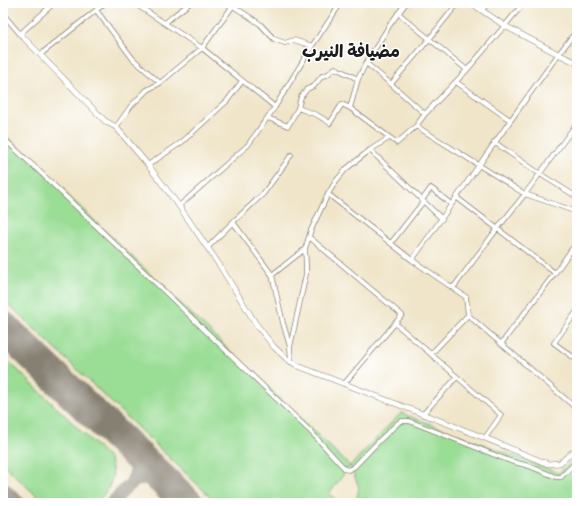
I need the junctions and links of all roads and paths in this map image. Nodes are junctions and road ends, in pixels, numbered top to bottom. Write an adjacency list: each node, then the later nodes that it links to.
1 (54, 3): 19 (street)
2 (104, 3): 12 (street)
3 (134, 3): 16 (street)
4 (190, 3): 16 (street)
5 (341, 3): 21 (street)
6 (406, 3): 14 (street)
7 (458, 3): 20 (street)
8 (471, 3): 13 (street)
9 (488, 3): 13 (street)
10 (524, 3): 17 (street)
11 (234, 5): 21 (street); 22 (street)
12 (96, 10): 23 (street); 31 (street)
13 (482, 10): 17 (street)
14 (398, 13): 20 (street); 25 (street)
15 (3, 14): 19 (street)
16 (165, 23): 22 (street)
17 (505, 26): 24 (street); 27 (street)
18 (577, 30): 24 (street)
19 (20, 34): 23 (street)
20 (430, 38): 27 (street); 32 (street)
21 (312, 46): 33 (street)
22 (202, 48): 29 (street); 31 (street)
23 (41, 54): 41 (street)
24 (558, 54): 26 (street); 38 (street)
25 (366, 63): 28 (street); 32 (street)
26 (577, 63)
27 (468, 70): 30 (street)
28 (358, 79): 34 (street); 35 (street)
29 (242, 81): 33 (street); 47 (street)
30 (456, 82): 36 (street); 38 (street)
31 (160, 84): 41 (street)
32 (391, 84): 36 (street)
33 (275, 107): 37 (street)
34 (298, 108): 35 (street); 37 (street)
35 (350, 108): 43 (street)
36 (425, 114): 40 (street)
37 (268, 118): 56 (street)
38 (510, 120): 44 (street)
39 (577, 123): 49 (street)
40 (416, 126): 43 (street); 48 (street)
41 (116, 127): 47 (street)
42 (3, 138): 86 (street)
43 (389, 138): 45 (street)
44 (494, 142): 48 (street); 49 (street)
45 (370, 150): 50 (street); 54 (street)
46 (291, 155): 59 (street)
47 (148, 164): 56 (street)
48 (479, 165): 51 (street); 52 (street)
49 (540, 174): 51 (street); 53 (street)
50 (328, 194): 61 (street); 63 (street)
51 (525, 194): 57 (street); 60 (street)
52 (456, 197): 55 (street); 60 (street)
53 (577, 197)
54 (423, 201): 55 (street); 58 (street); 63 (street)
55 (451, 204): 58 (street)
56 (180, 206): 64 (street)
57 (577, 212)
58 (442, 219): 68 (street)
59 (233, 222): 64 (street); 70 (street)
60 (497, 228): 69 (street); 71 (street)
61 (309, 237): 65 (street); 74 (street)
62 (577, 242): 66 (street)
63 (391, 243): 68 (street)
64 (208, 247): 79 (street)
65 (305, 250): 70 (street); 76 (street)
66 (570, 250): 67 (street); 69 (street)
67 (577, 255)
68 (412, 260): 71 (street)
69 (555, 273): 75 (street)
70 (272, 275): 76 (street)
71 (453, 288): 73 (street)
72 (577, 311): 78 (street)
73 (468, 315): 75 (street); 77 (street)
74 (395, 323): 77 (street); 81 (street)
75 (501, 344): 82 (street)
76 (290, 347): 79 (street)
77 (431, 354): 80 (street)
78 (577, 360)
79 (291, 363): 81 (street)
80 (457, 377): 83 (street); 84 (street)
81 (344, 384): 83 (street)
82 (577, 409)
83 (423, 414): 84 (street)
84 (485, 438): 85 (street)
85 (577, 448)
86 (577, 461)

